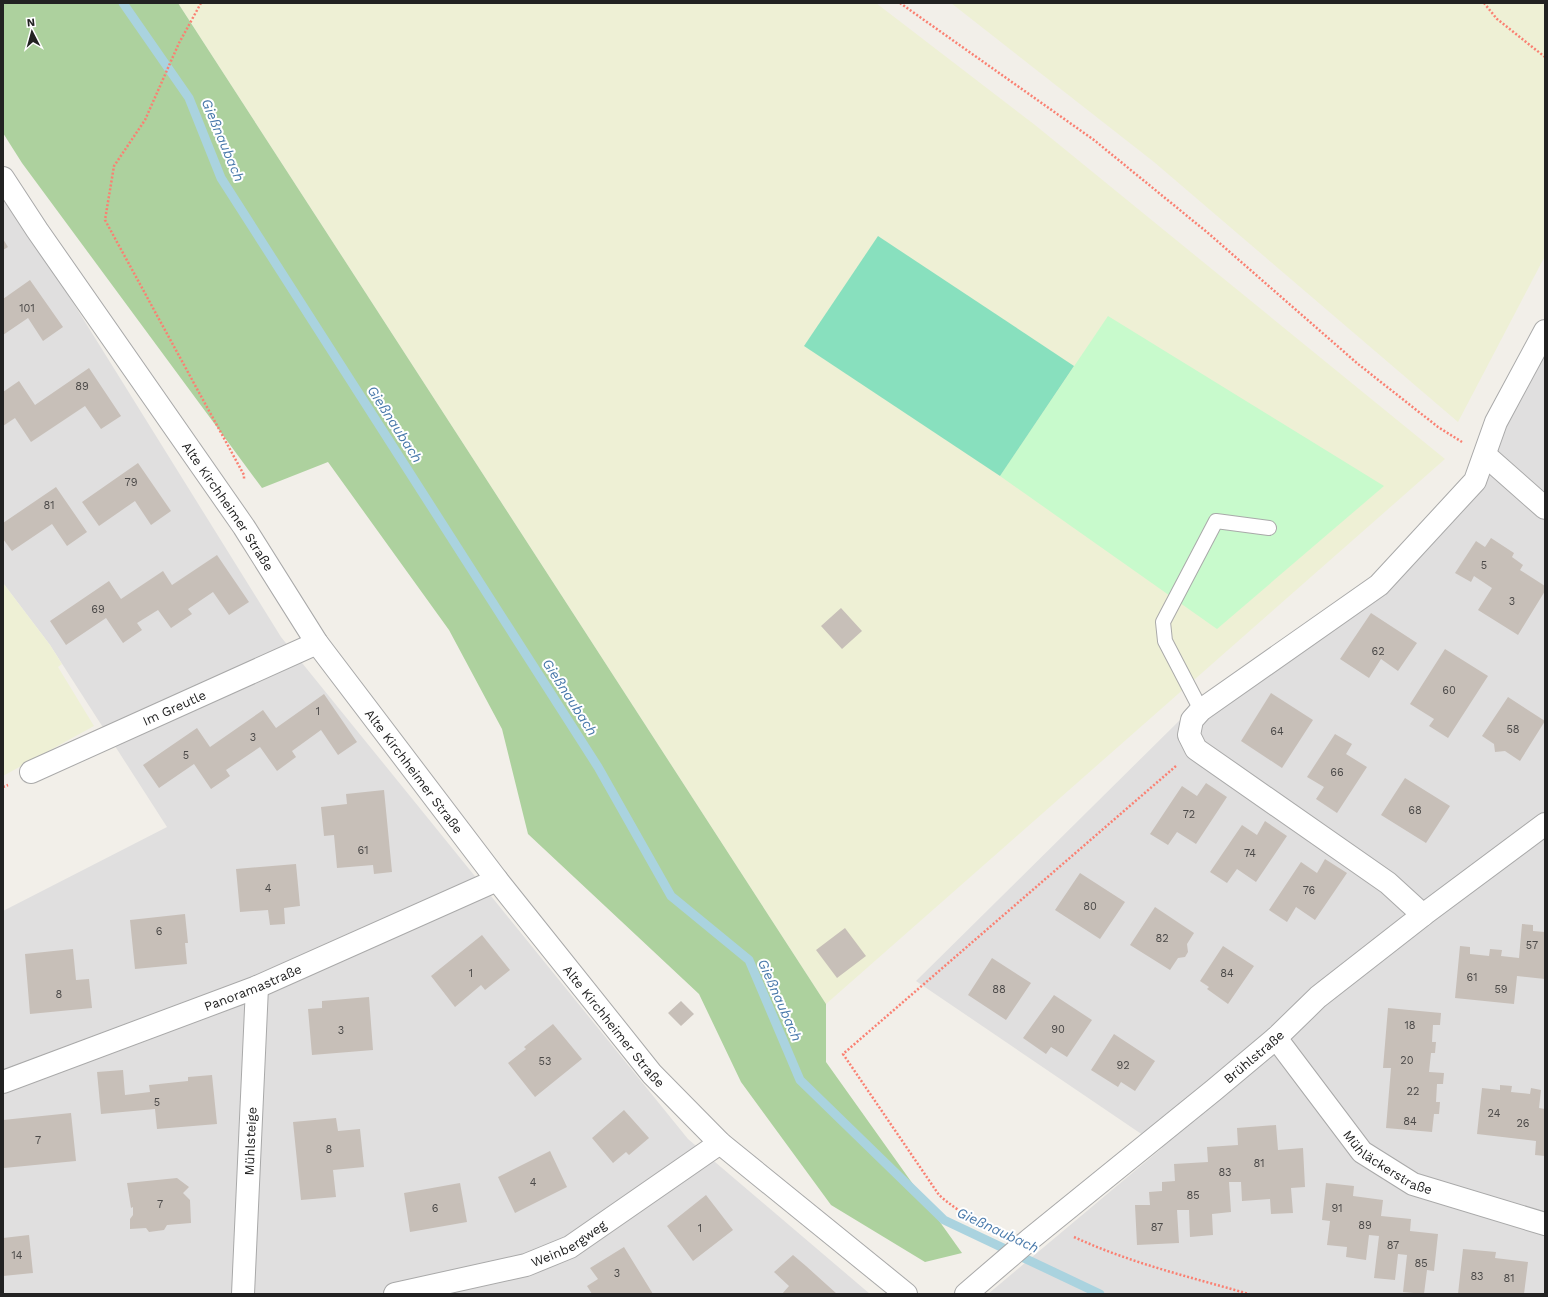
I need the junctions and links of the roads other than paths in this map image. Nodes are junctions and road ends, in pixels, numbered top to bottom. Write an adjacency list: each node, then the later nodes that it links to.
1 (3, 178): 7 (street, Alte Kirchheimer Straße)
2 (1545, 331): 3 (street)
3 (1536, 369): 4 (street)
4 (1485, 455): 5 (street); 8 (street)
5 (1545, 508)
6 (1268, 528): 8 (lane)
7 (317, 643): 9 (street, Im Greutle); 11 (street, Alte Kirchheimer Straße)
8 (1201, 710): 12 (street)
9 (31, 772)
10 (1545, 825): 12 (street, Brühlstraße)
11 (497, 880): 13 (street, Panoramastraße); 16 (street, Alte Kirchheimer Straße)
12 (1423, 916): 14 (street, Brühlstraße)
13 (257, 987): 15 (street, Panoramastraße); 18 (street, Mühlsteige)
14 (1276, 1038): 17 (street, Mühläckerstraße); 21 (street, Brühlstraße)
15 (3, 1082)
16 (720, 1143): 19 (street, Weinbergweg); 20 (street, Alte Kirchheimer Straße)
17 (1545, 1224)
18 (243, 1294)
19 (395, 1294)
20 (906, 1294)
21 (966, 1294)

